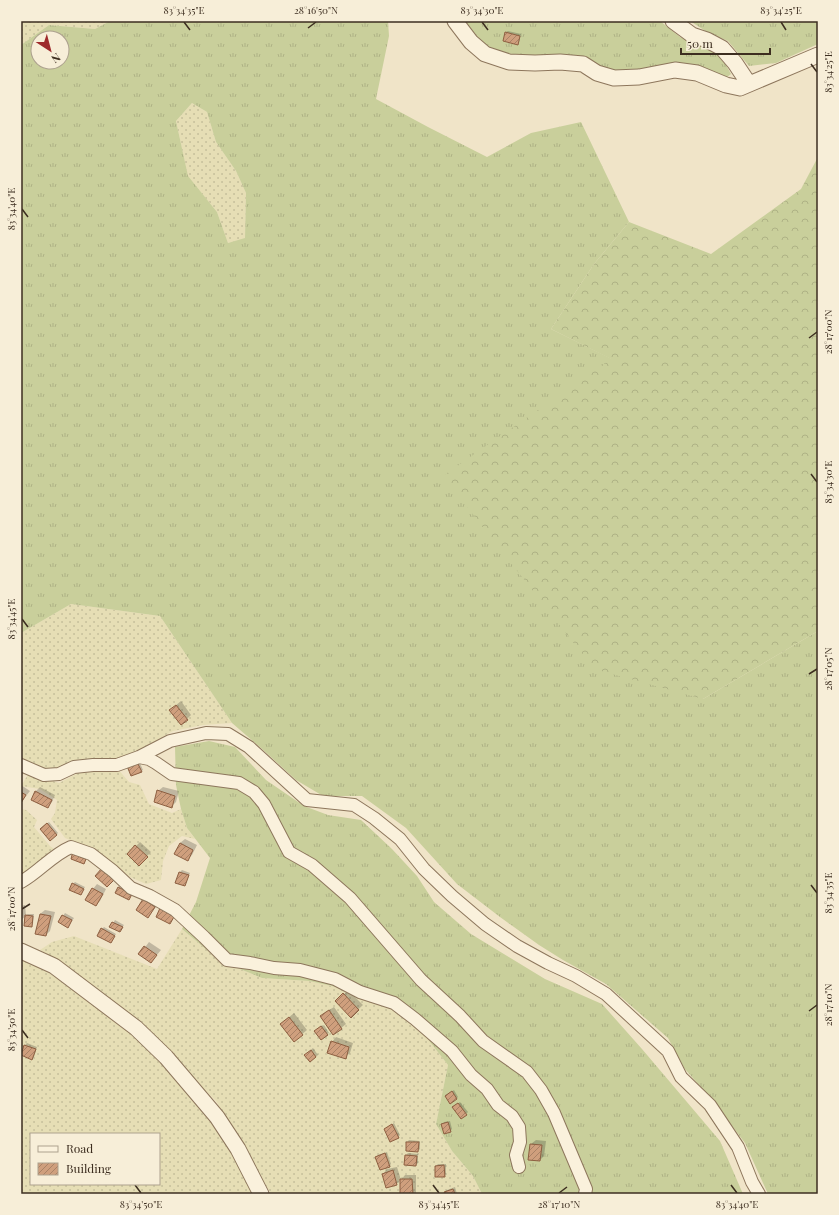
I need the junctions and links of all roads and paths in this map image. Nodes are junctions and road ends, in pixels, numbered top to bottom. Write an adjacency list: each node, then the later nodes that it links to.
1 (454, 21): 4 (street)
2 (673, 21): 4 (street)
3 (818, 55): 4 (street)
4 (749, 84)
5 (139, 757): 6 (street); 11 (street); 12 (street)
6 (21, 765)
7 (21, 882): 9 (street)
8 (21, 951): 10 (street)
9 (519, 1167)
10 (261, 1194)
11 (585, 1194)
12 (759, 1194)

